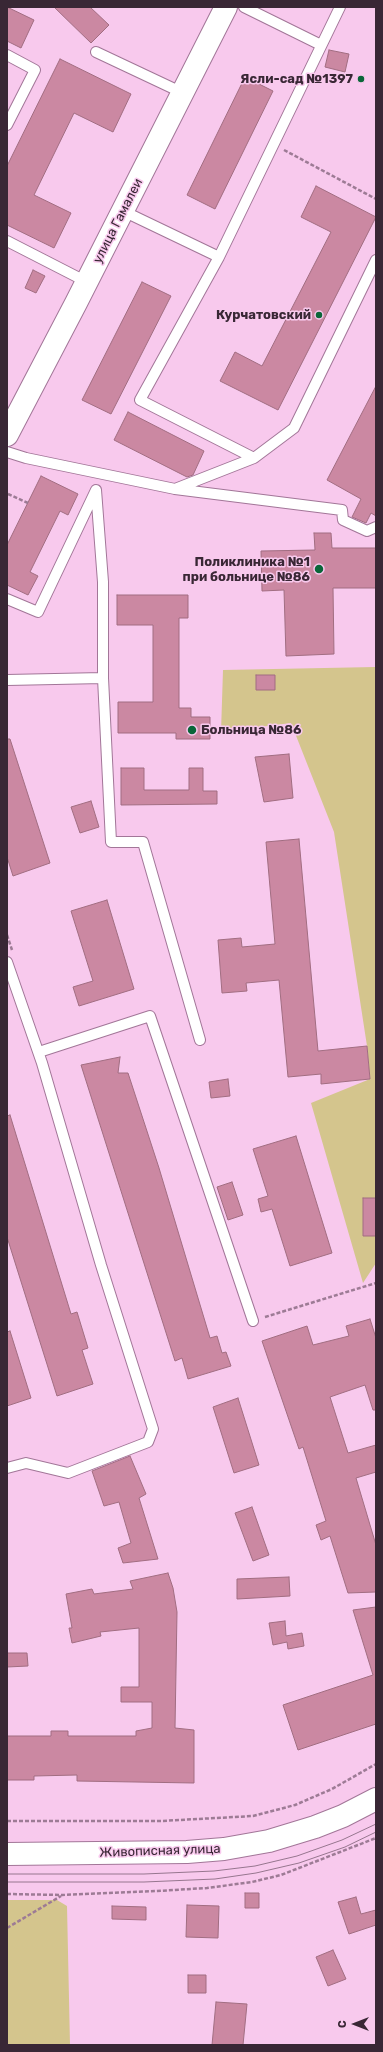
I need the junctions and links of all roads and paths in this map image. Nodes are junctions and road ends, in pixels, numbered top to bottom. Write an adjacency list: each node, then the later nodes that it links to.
1 (244, 7): 4 (lane)
2 (340, 7): 4 (lane)
3 (221, 9): 7 (street, улица Гамалеи)
4 (321, 45): 9 (lane)
5 (96, 52): 7 (lane)
6 (7, 55): 8 (lane)
7 (183, 93): 11 (street, улица Гамалеи)
8 (7, 125)
9 (273, 144): 10 (path); 13 (lane)
10 (376, 199)
11 (123, 211): 13 (lane); 15 (street, улица Гамалеи)
12 (7, 241): 15 (lane)
13 (219, 257): 18 (lane)
14 (376, 260): 18 (lane)
15 (87, 282): 16 (street, улица Гамалеи)
16 (7, 435)
17 (7, 452): 19 (lane)
18 (254, 458): 19 (lane)
19 (175, 490): 22 (lane)
20 (8, 494): 21 (path)
21 (28, 503)
22 (376, 527)
23 (7, 599): 24 (lane)
24 (103, 678): 25 (lane); 27 (lane)
25 (7, 680)
26 (7, 962): 28 (lane)
27 (200, 1040)
28 (39, 1052): 30 (lane); 31 (lane)
29 (376, 1283): 30 (path)
30 (253, 1321)
31 (7, 1468)
32 (376, 1764): 34 (path)
33 (376, 1799): 36 (street, Живописная улица)
34 (7, 1821)
35 (376, 1838): 38 (path)
36 (7, 1854)
37 (7, 1894): 38 (path)
38 (62, 1895): 39 (path)
39 (7, 1928)

